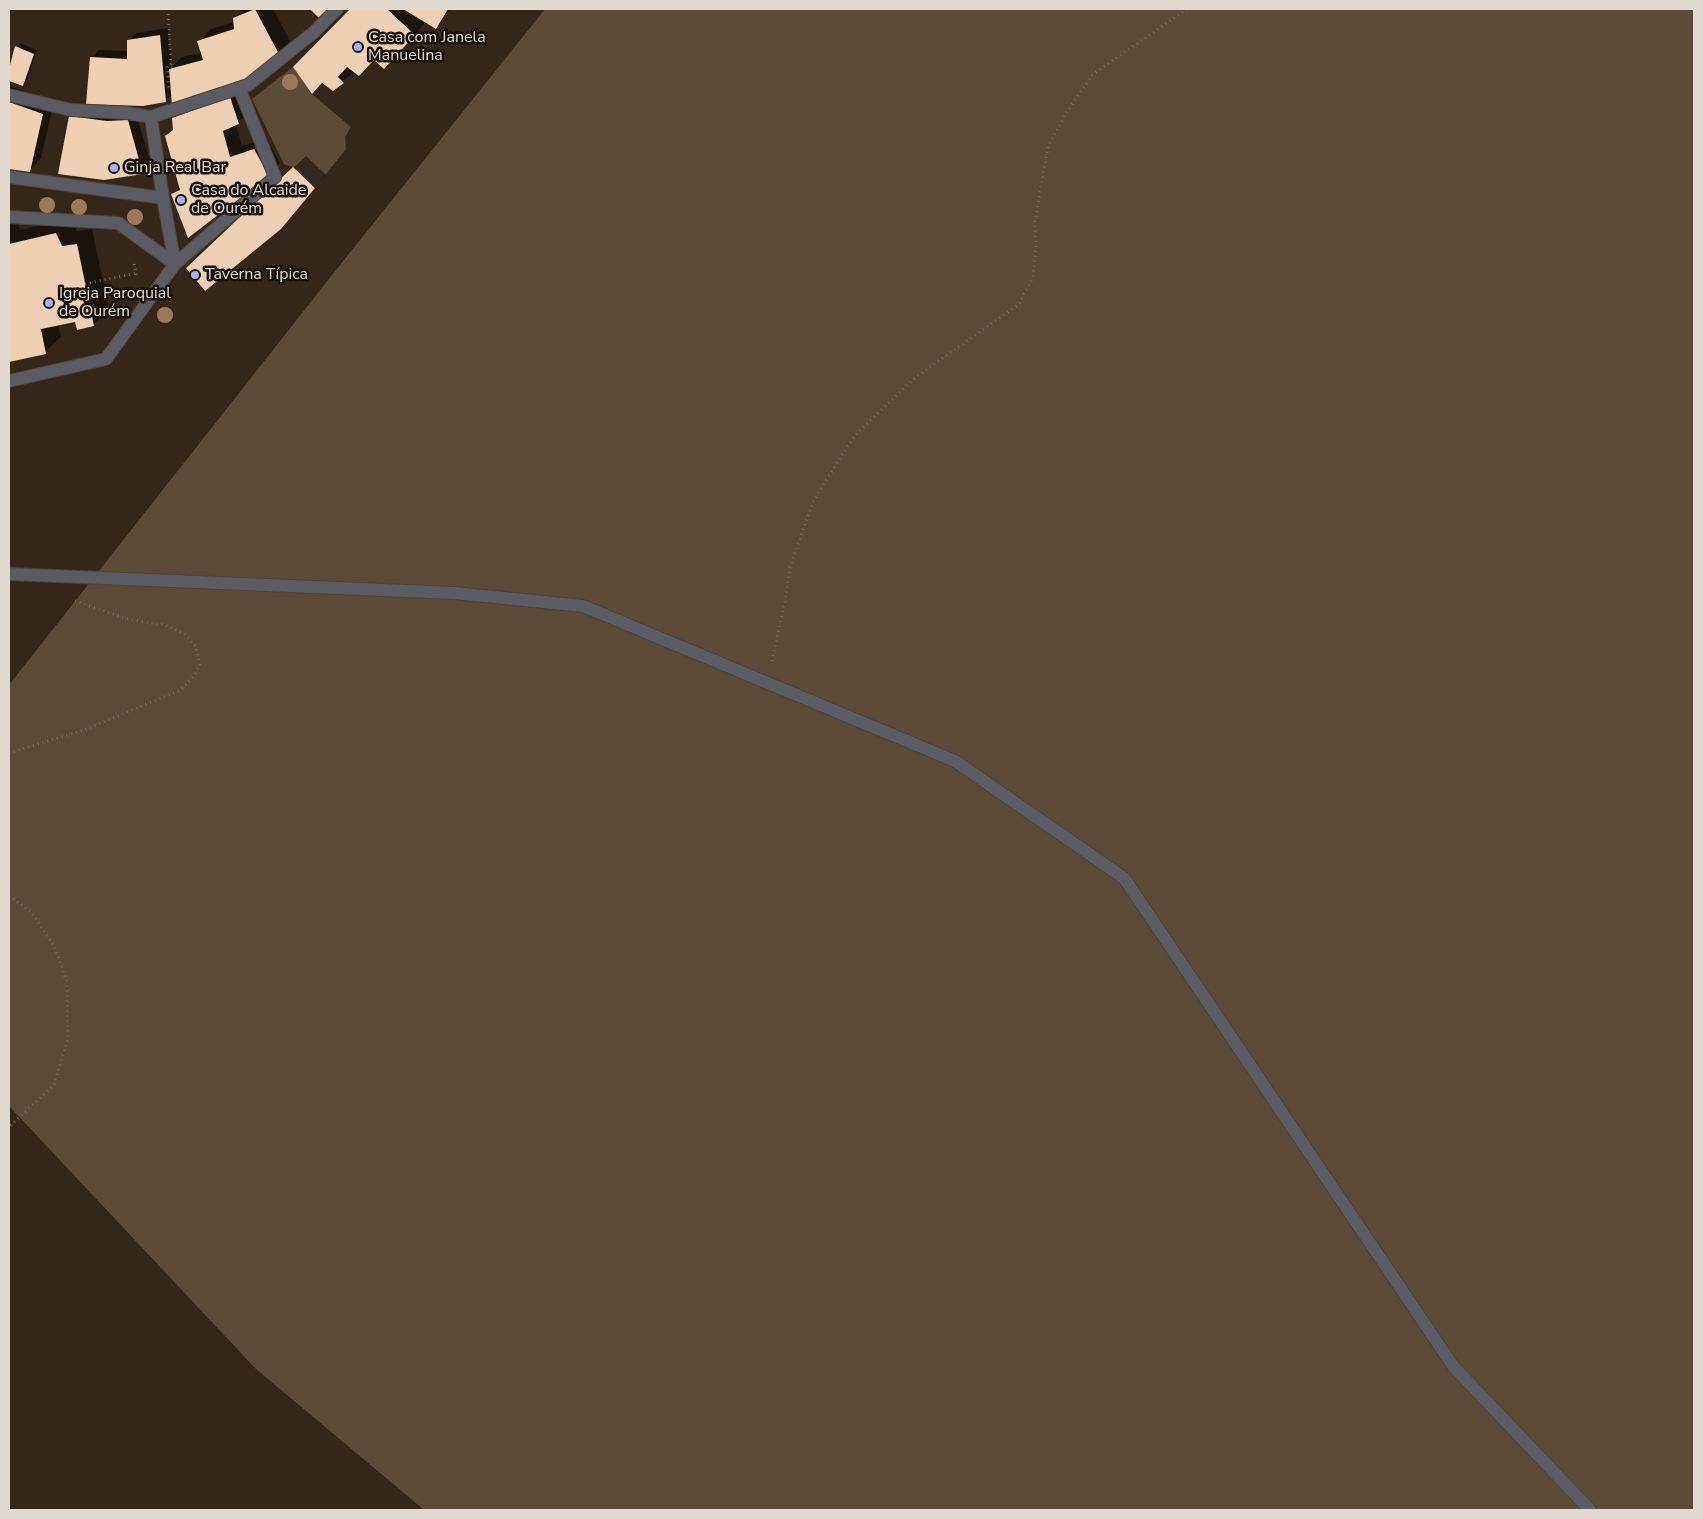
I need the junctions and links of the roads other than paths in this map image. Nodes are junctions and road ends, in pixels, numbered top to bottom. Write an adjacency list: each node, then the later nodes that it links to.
1 (337, 9): 2 (street)
2 (239, 88): 4 (street); 8 (street)
3 (9, 95): 4 (street)
4 (151, 117): 6 (street)
5 (9, 177): 6 (street)
6 (163, 198): 8 (street)
7 (9, 217): 8 (street)
8 (175, 264): 9 (street)
9 (9, 381)
10 (9, 574): 11 (street)
11 (1590, 1510)

